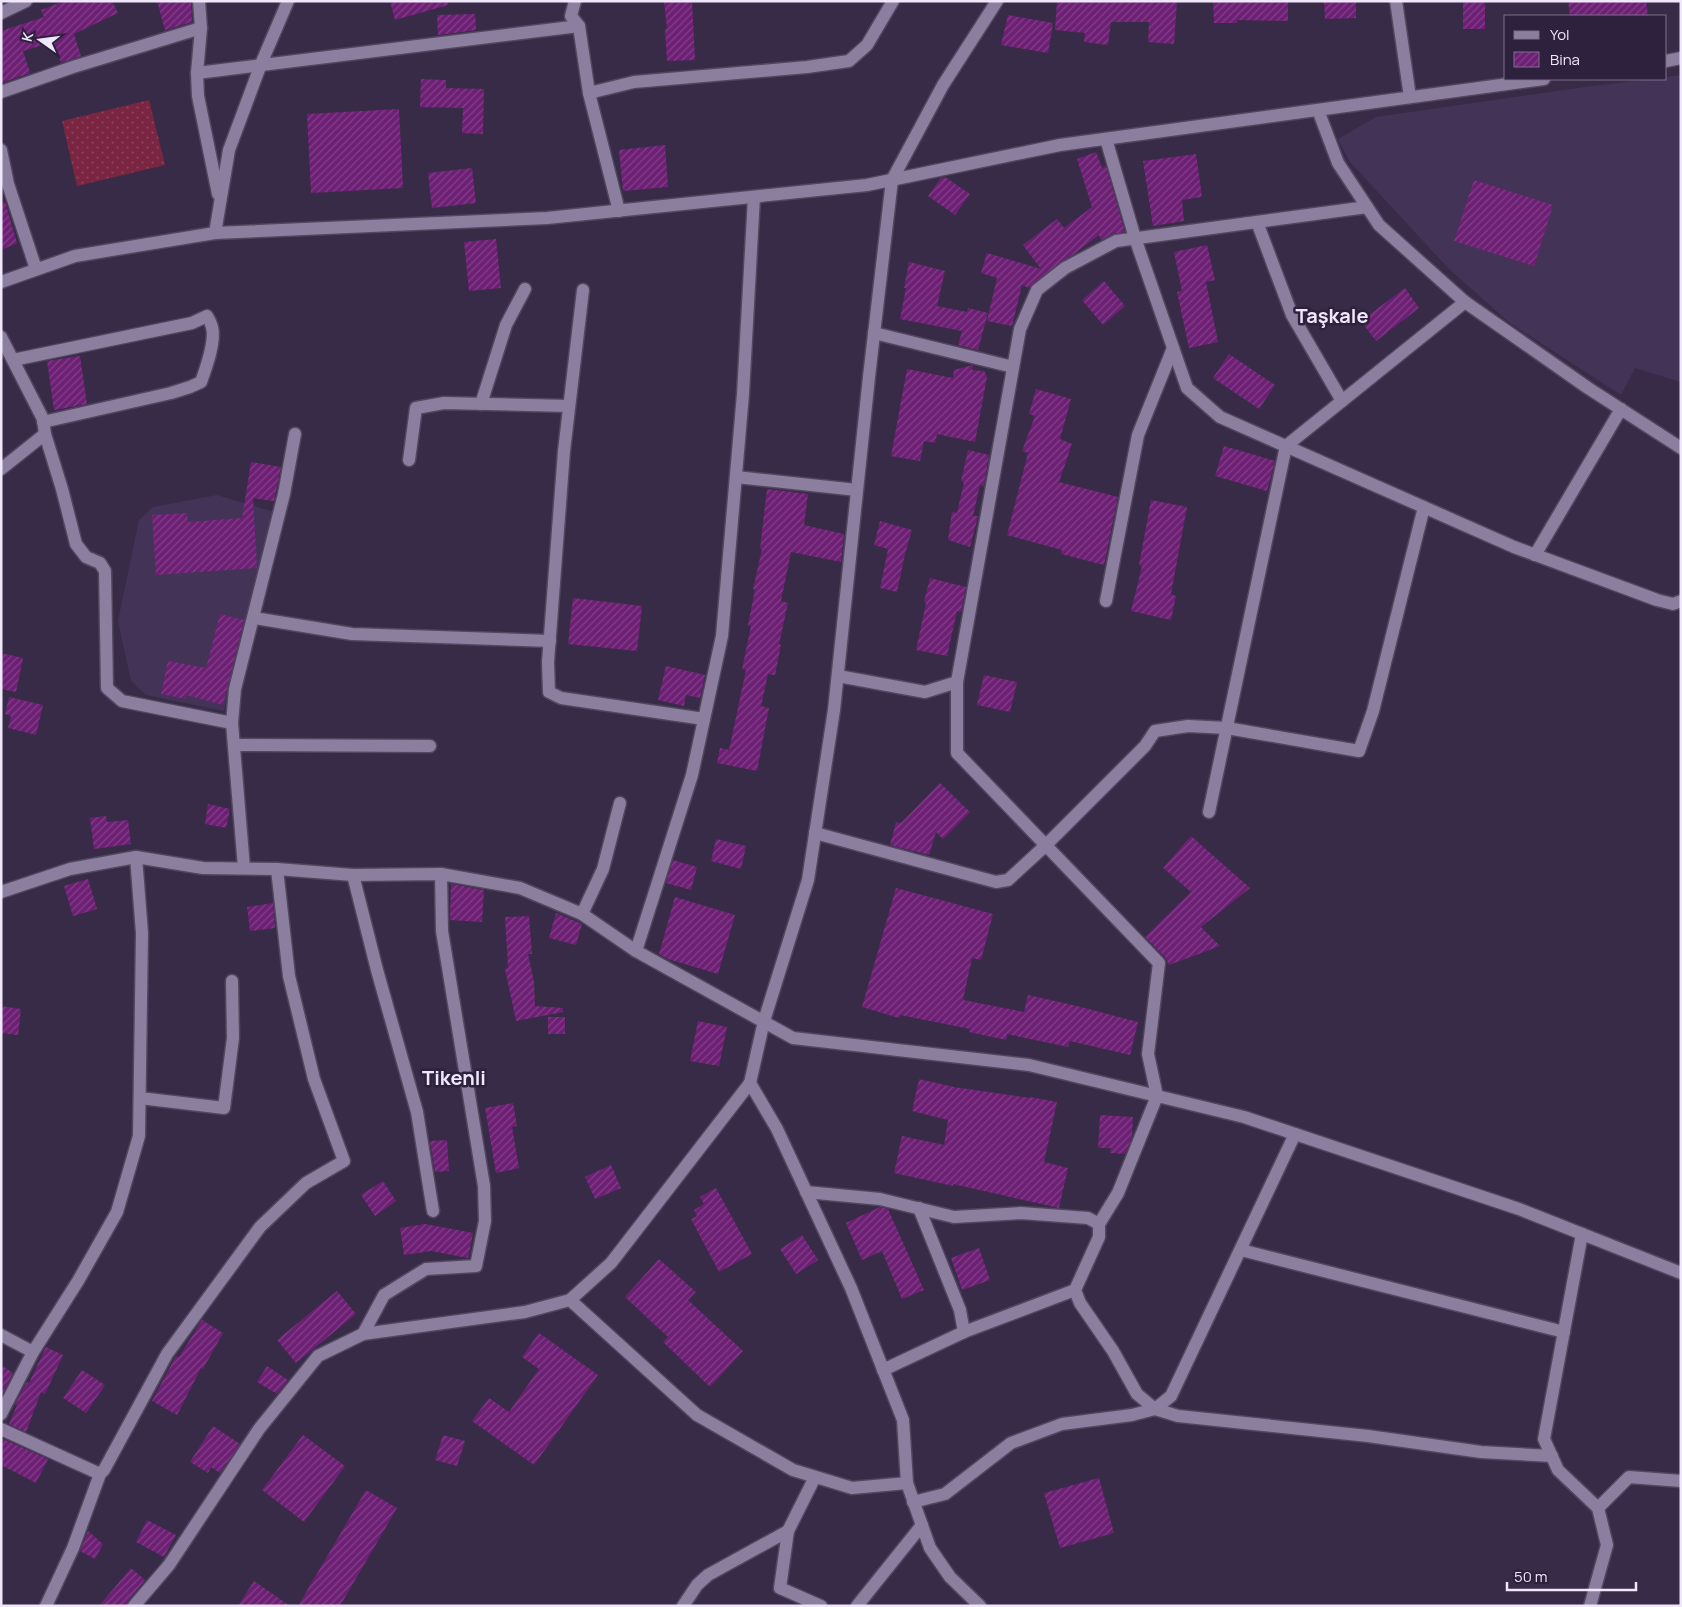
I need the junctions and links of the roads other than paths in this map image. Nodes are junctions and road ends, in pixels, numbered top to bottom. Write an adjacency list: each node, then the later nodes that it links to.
1 (26, 1): 8 (street)
2 (199, 1): 10 (street)
3 (288, 1): 13 (street)
4 (575, 1): 9 (street)
5 (893, 1): 17 (street)
6 (997, 1): 22 (street)
7 (1396, 1): 18 (street)
8 (1, 13)
9 (580, 26): 13 (street); 17 (street)
10 (201, 28): 14 (street); 16 (street)
11 (1681, 58): 12 (street)
12 (1667, 61)
13 (260, 64): 14 (street); 24 (street)
14 (198, 72): 24 (street)
15 (1537, 80): 18 (street)
16 (1, 92)
17 (589, 93): 26 (street)
18 (1410, 97): 19 (street)
19 (1318, 110): 20 (street); 25 (street)
20 (1106, 139): 22 (street); 29 (street)
21 (1, 150): 30 (street)
22 (892, 180): 23 (street); 35 (street)
23 (754, 197): 26 (street); 50 (street)
24 (220, 202): 28 (street)
25 (1367, 207): 27 (street); 34 (street)
26 (619, 211): 28 (street)
27 (1257, 222): 29 (street); 40 (street)
28 (215, 233): 30 (street)
29 (1135, 238): 37 (street); 39 (street)
30 (36, 269): 31 (street)
31 (1, 282)
32 (525, 289): 41 (street)
33 (583, 290): 42 (street)
34 (1465, 302): 40 (street); 43 (street)
35 (874, 333): 39 (street); 51 (street)
36 (1, 337): 38 (street)
37 (1173, 348): 46 (street); 54 (street)
38 (13, 360): 44 (street); 44 (street)
39 (1013, 368): 59 (street)
40 (1342, 401): 46 (street)
41 (481, 404): 42 (street); 48 (street)
42 (569, 406): 57 (street)
43 (1621, 409): 47 (street); 53 (street)
44 (44, 428): 49 (street); 61 (street)
45 (296, 434): 56 (street)
46 (1286, 446): 52 (street); 62 (street)
47 (1681, 448)
48 (409, 460)
49 (1, 469)
50 (736, 477): 51 (street); 60 (street)
51 (857, 490): 58 (street)
52 (1424, 507): 53 (street); 62 (street)
53 (1535, 555): 55 (street)
54 (1106, 601)
55 (1681, 601)
56 (254, 618): 57 (street); 61 (street)
57 (550, 641): 60 (street)
58 (838, 676): 59 (street); 67 (street)
59 (957, 682): 68 (street)
60 (704, 720): 76 (street)
61 (232, 723): 63 (street)
62 (1227, 728): 66 (street); 68 (street)
63 (234, 745): 64 (street); 70 (street)
64 (430, 746)
65 (620, 803): 75 (street)
66 (1209, 812)
67 (815, 833): 68 (street); 78 (street)
68 (1045, 846): 80 (street)
69 (136, 857): 70 (street); 74 (street); 81 (street)
70 (244, 868): 71 (street)
71 (277, 868): 73 (street); 102 (street)
72 (441, 874): 73 (street); 75 (street); 94 (street)
73 (353, 875): 85 (street)
74 (1, 892)
75 (582, 914): 76 (street)
76 (636, 952): 78 (street)
77 (232, 982): 81 (street)
78 (764, 1021): 79 (street); 80 (street)
79 (750, 1083): 83 (street); 91 (street)
80 (1156, 1096): 82 (street); 86 (street)
81 (140, 1098): 96 (street)
82 (1295, 1134): 87 (street); 88 (street)
83 (806, 1192): 84 (street); 97 (street)
84 (920, 1208): 86 (street); 92 (street)
85 (433, 1211)
86 (1099, 1224): 90 (street)
87 (1582, 1234): 89 (street); 93 (street)
88 (1241, 1250): 93 (street); 98 (street)
89 (1681, 1273)
90 (1075, 1290): 92 (street); 98 (street)
91 (570, 1300): 94 (street); 103 (street)
92 (964, 1332): 97 (street)
93 (1564, 1332): 101 (street)
94 (363, 1334): 111 (street)
95 (1, 1335): 96 (street)
96 (33, 1352): 99 (street)
97 (883, 1370): 105 (street)
98 (1155, 1409): 101 (street); 106 (street)
99 (1, 1414)
100 (1, 1429): 102 (street)
101 (1552, 1456): 107 (street)
102 (100, 1474): 110 (street)
103 (815, 1477): 105 (street); 109 (street)
104 (1681, 1481): 107 (street)
105 (907, 1483): 106 (street)
106 (914, 1502): 108 (street)
107 (1598, 1508): 116 (street)
108 (922, 1525): 114 (street); 115 (street)
109 (788, 1531): 112 (street); 113 (street)
110 (46, 1606)
111 (134, 1606)
112 (683, 1606)
113 (821, 1606)
114 (857, 1606)
115 (980, 1606)
116 (1590, 1606)

